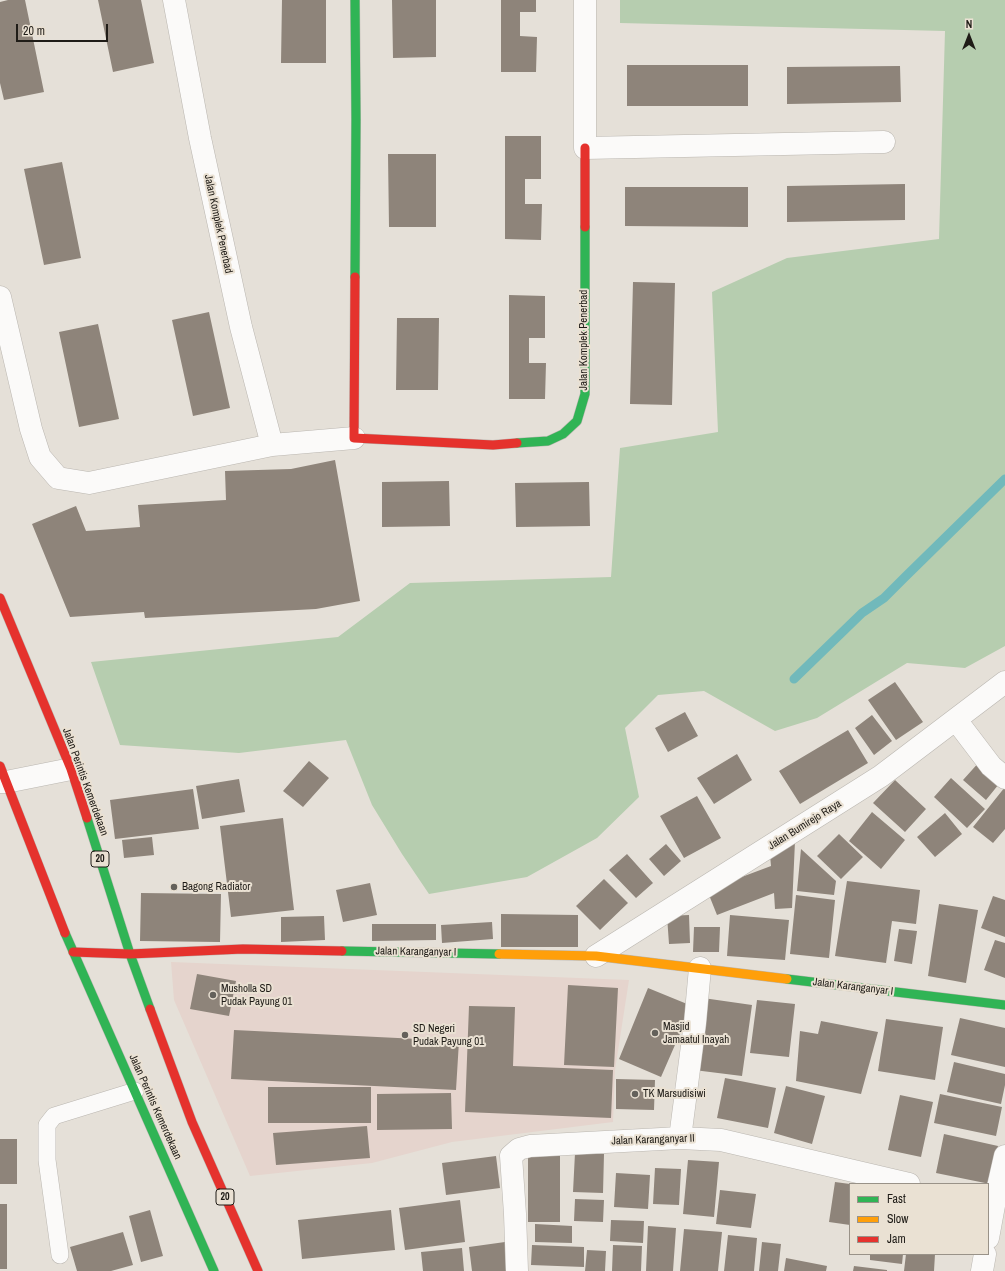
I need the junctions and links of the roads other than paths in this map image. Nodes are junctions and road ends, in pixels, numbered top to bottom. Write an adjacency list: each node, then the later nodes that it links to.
1 (174, 0): 8 (street, Jalan Komplek Penerbad)
2 (355, 0): 7 (main road)
3 (584, 0): 5 (street, Jalan Komplek Penerbad)
4 (884, 142): 5 (street)
5 (584, 148): 7 (main road, Jalan Komplek Penerbad)
6 (0, 297): 8 (street, Jalan Komplek Penerbad)
7 (354, 438): 8 (street, Jalan Komplek Penerbad)
8 (272, 445)
9 (0, 598): 12 (main road, Jalan Perintis Kemerdekaan / 20)
10 (1005, 682): 11 (street, Jalan Bumirejo Raya)
11 (956, 720): 14 (street); 17 (street, Jalan Bumirejo Raya)
12 (70, 769): 13 (street); 16 (main road, Jalan Perintis Kemerdekaan / 20)
13 (2, 777): 15 (main road, Jalan Perintis Kemerdekaan)
14 (1005, 778)
15 (72, 952): 16 (main road); 20 (main road, Jalan Perintis Kemerdekaan)
16 (130, 954): 17 (main road, Jalan Karanganyar I); 29 (main road, Jalan Perintis Kemerdekaan / 20)
17 (596, 956): 18 (main road, Jalan Karanganyar I)
18 (700, 968): 19 (main road, Jalan Karanganyar I); 21 (street)
19 (1005, 1005)
20 (135, 1091): 26 (lane); 28 (main road, Jalan Perintis Kemerdekaan)
21 (680, 1138): 23 (street, Jalan Karanganyar II); 30 (street, Jalan Karanganyar II)
22 (1005, 1156): 24 (street)
23 (905, 1183)
24 (996, 1200): 25 (street)
25 (989, 1233)
26 (60, 1254)
27 (985, 1255): 31 (street)
28 (214, 1271)
29 (258, 1271)
30 (517, 1271)
31 (982, 1271)

